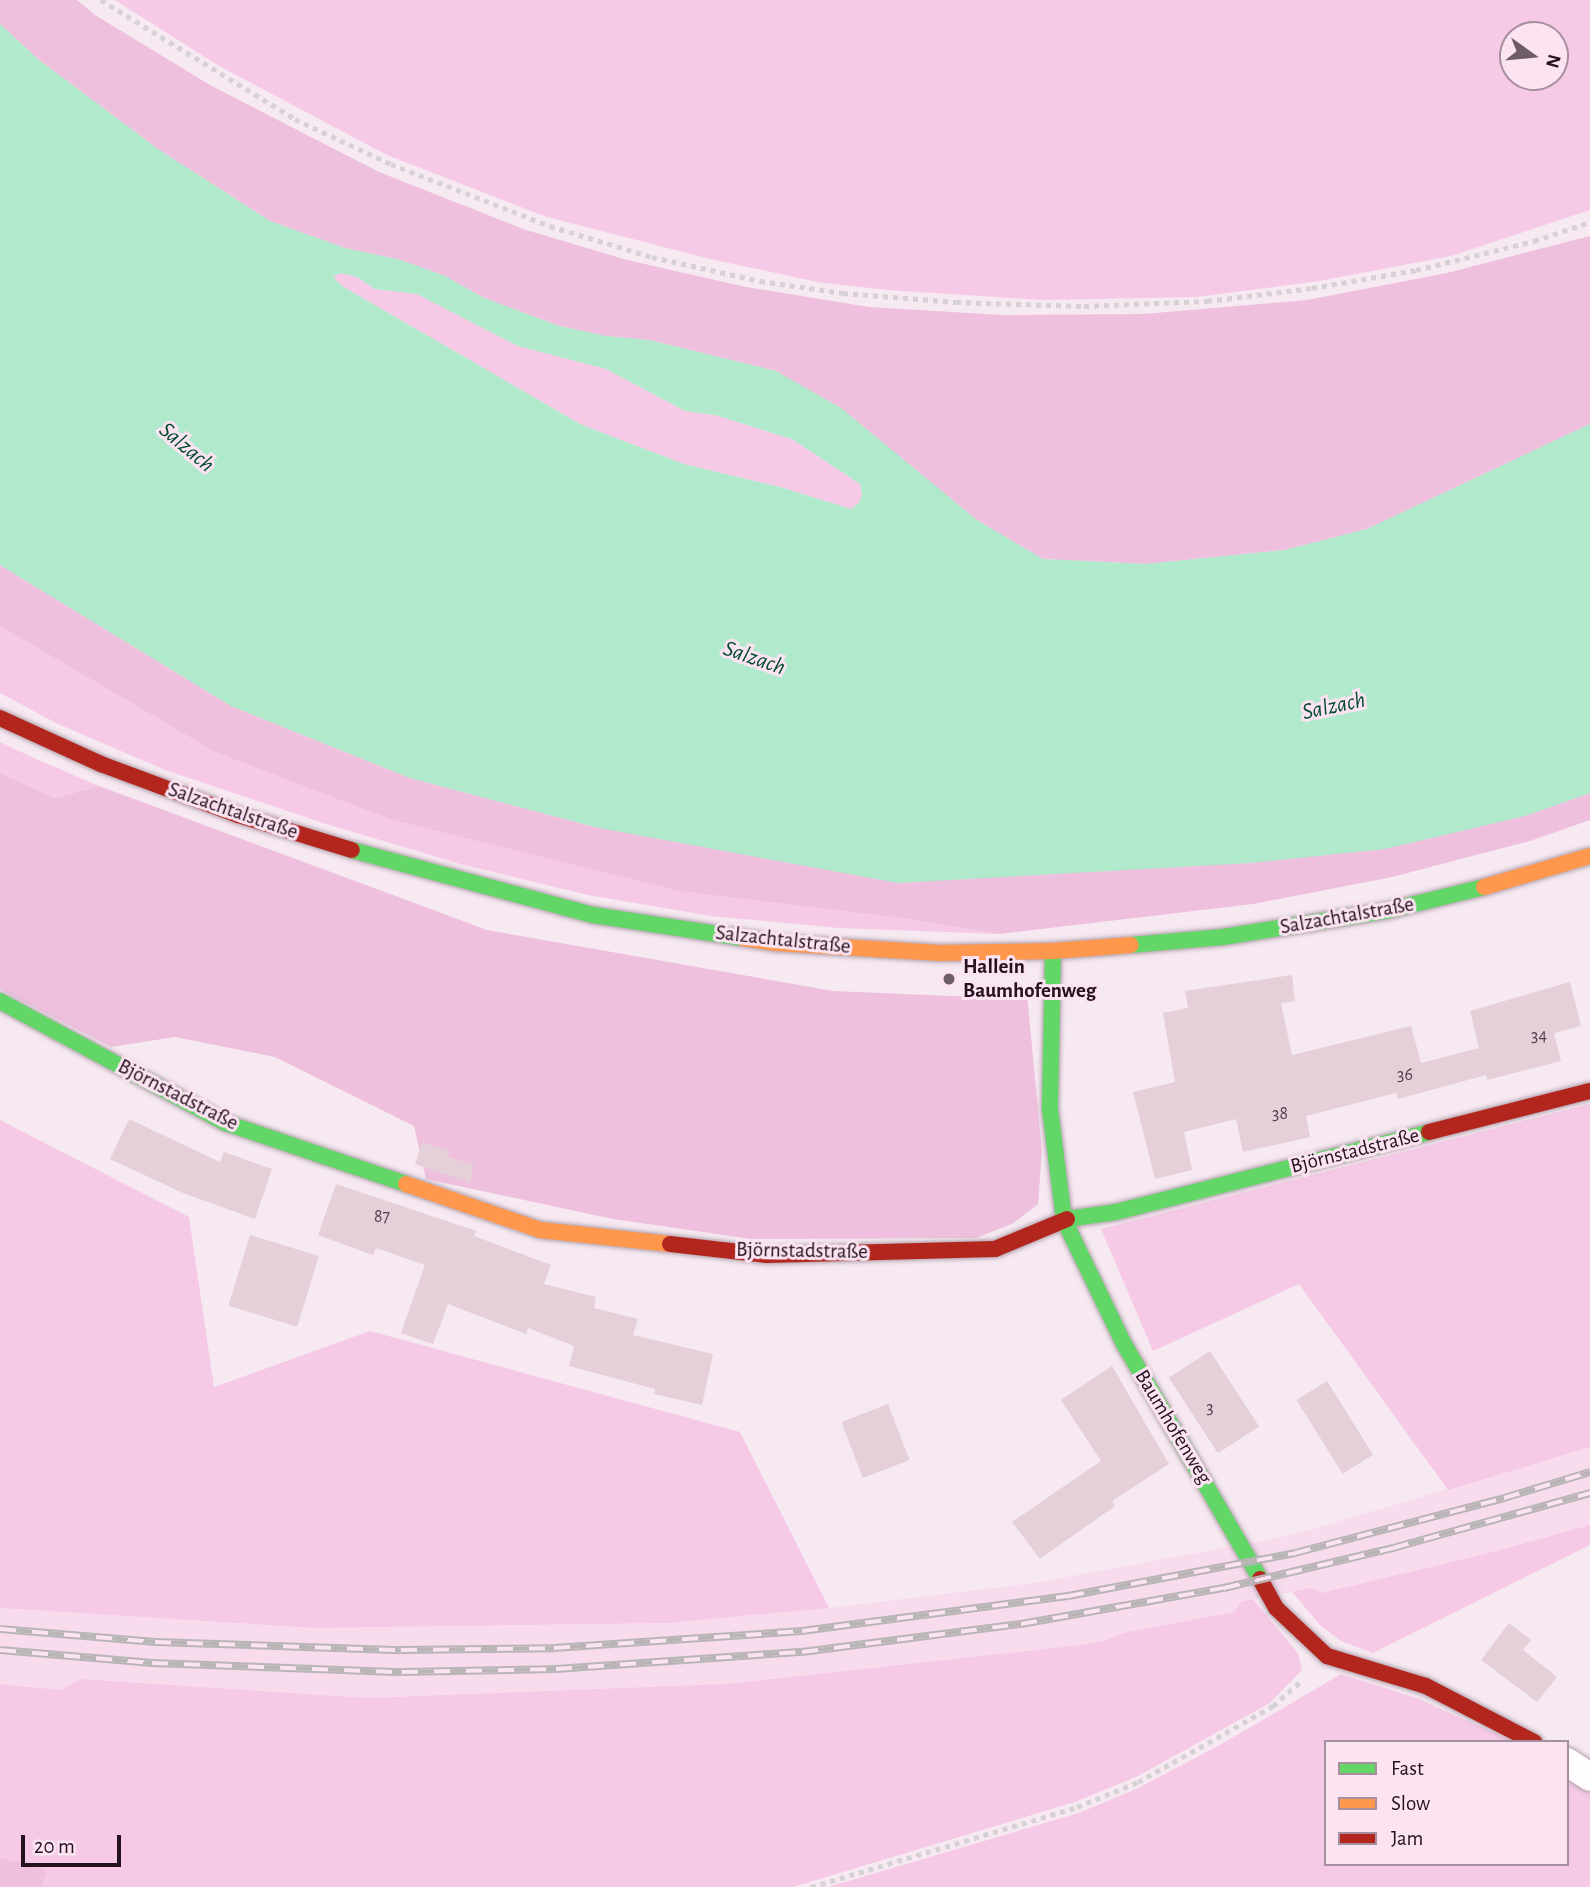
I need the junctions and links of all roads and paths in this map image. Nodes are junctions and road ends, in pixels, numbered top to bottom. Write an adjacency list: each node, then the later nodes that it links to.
1 (101, 0): 2 (path)
2 (1590, 222)
3 (0, 718): 5 (street, Salzachtalstraße)
4 (1590, 856): 5 (street, Salzachtalstraße)
5 (1053, 951): 8 (street, Baumhofenweg)
6 (0, 1001): 8 (street, Björnstadstraße)
7 (1590, 1091): 8 (street, Björnstadstraße)
8 (1064, 1220): 9 (street, Baumhofenweg)
9 (1327, 1656): 10 (street, Baumhofenweg); 13 (path)
10 (1530, 1740)
11 (1569, 1763): 12 (street)
12 (1590, 1777)
13 (811, 1887)

